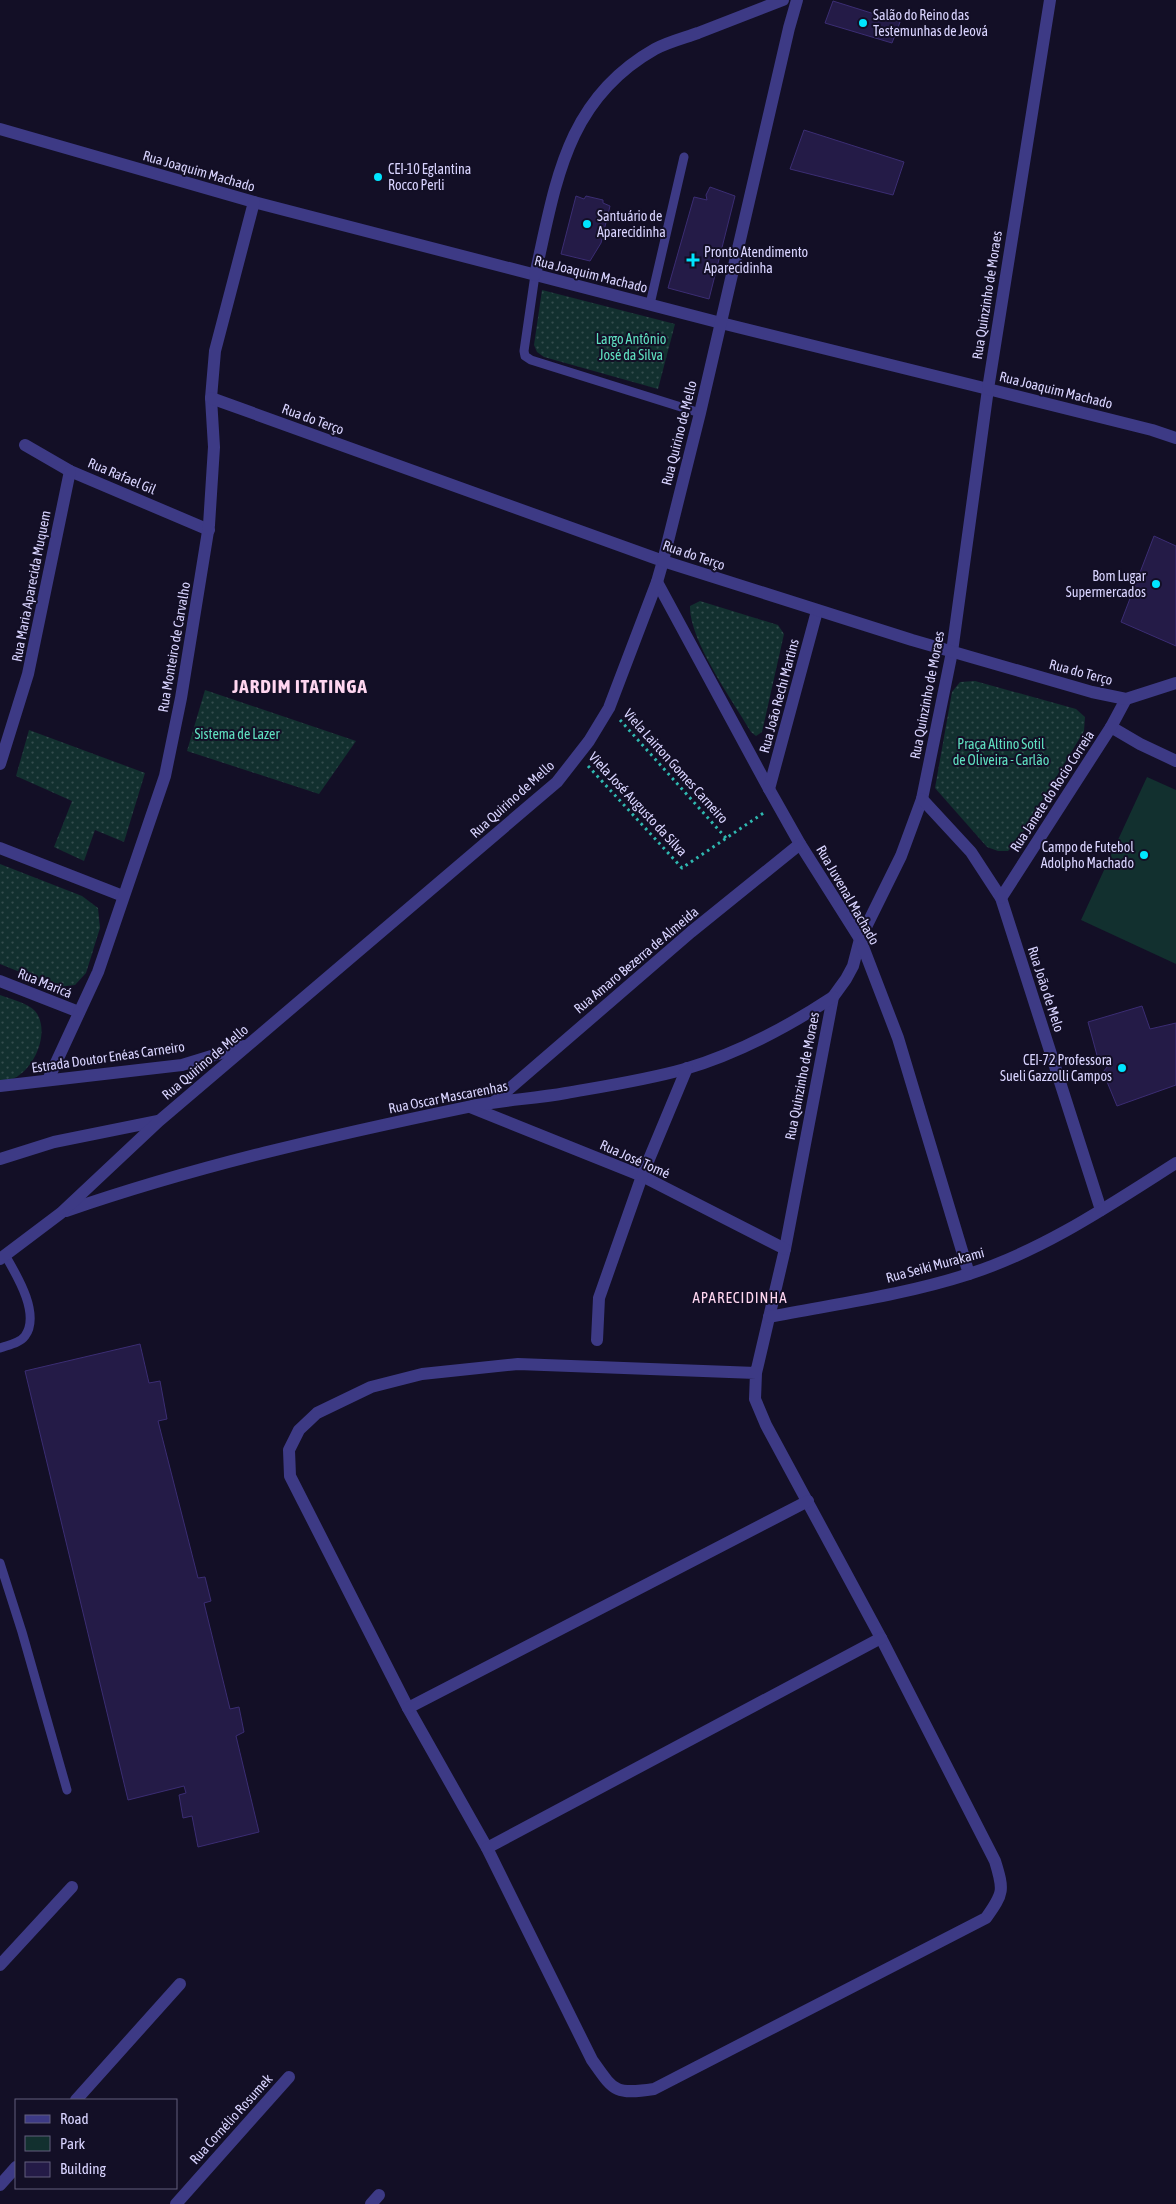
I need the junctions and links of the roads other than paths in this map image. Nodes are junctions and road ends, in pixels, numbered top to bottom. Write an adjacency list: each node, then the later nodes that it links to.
1 (783, 0): 7 (street)
2 (797, 0): 9 (street, Rua Quirino de Mello)
3 (1050, 0): 10 (street, Rua Quinzinho de Moraes)
4 (0, 129): 6 (street, Rua Joaquim Machado)
5 (684, 157): 8 (lane)
6 (254, 202): 7 (street, Rua Joaquim Machado); 11 (street, Rua Monteiro de Carvalho)
7 (535, 275): 8 (street, Rua Joaquim Machado); 12 (lane)
8 (650, 304): 9 (street, Rua Joaquim Machado)
9 (721, 323): 10 (street, Rua Joaquim Machado); 12 (street, Rua Quirino de Mello)
10 (988, 389): 13 (street, Rua Joaquim Machado); 20 (street, Rua Quinzinho de Moraes)
11 (211, 398): 16 (street, Rua Monteiro de Carvalho); 17 (street, Rua do Terço)
12 (700, 413): 17 (street, Rua Quirino de Mello)
13 (1176, 438)
14 (26, 445): 15 (street, Rua Rafael Gil)
15 (70, 471): 16 (street, Rua Rafael Gil); 25 (street, Rua Maria Aparecida Muquem)
16 (209, 530): 30 (street, Rua Monteiro de Carvalho)
17 (663, 561): 18 (street, Rua Quirino de Mello); 19 (street, Rua do Terço)
18 (658, 582): 26 (street, Rua Juvenal Machado); 36 (street, Rua Quirino de Mello)
19 (817, 611): 20 (street, Rua do Terço); 26 (street, Rua João Rechi Martins)
20 (952, 652): 22 (street, Rua do Terço); 27 (street, Rua Quinzinho de Moraes)
21 (1176, 683): 22 (street, Rua do Terço)
22 (1126, 699): 23 (street, Rua Janete do Rocio Correia)
23 (1111, 727): 24 (street); 31 (street, Rua Janete do Rocio Correia)
24 (1176, 761)
25 (0, 764)
26 (769, 789): 28 (street, Rua Juvenal Machado)
27 (922, 798): 31 (street, Rua João de Melo); 32 (street, Rua Quinzinho de Moraes)
28 (800, 844): 32 (street, Rua Juvenal Machado); 40 (street, Rua Amaro Bezerra de Almeida)
29 (0, 848): 30 (street)
30 (123, 896): 35 (street, Rua Monteiro de Carvalho)
31 (1001, 898): 46 (street, Rua João de Melo)
32 (860, 939): 34 (street, Rua Quinzinho de Moraes); 50 (street, Rua Juvenal Machado)
33 (0, 981): 35 (street, Rua Maricá)
34 (833, 997): 37 (street, Rua Oscar Mascarenhas); 48 (street, Rua Quinzinho de Moraes)
35 (79, 1012): 38 (street, Rua Monteiro de Carvalho)
36 (248, 1045): 38 (street, Estrada Doutor Enéas Carneiro); 42 (street, Rua Quirino de Mello)
37 (687, 1068): 40 (street, Rua Oscar Mascarenhas); 45 (street)
38 (48, 1080): 39 (street, Estrada Doutor Enéas Carneiro)
39 (0, 1086)
40 (494, 1102): 41 (street, Rua Oscar Mascarenhas)
41 (469, 1106): 45 (street, Rua José Tomé); 47 (street, Rua Oscar Mascarenhas)
42 (159, 1120): 43 (street); 47 (street, Rua Quirino de Mello)
43 (0, 1159)
44 (1176, 1164): 46 (street, Rua Seiki Murakami)
45 (642, 1176): 48 (street, Rua José Tomé); 52 (street)
46 (1101, 1210): 50 (street, Rua Seiki Murakami)
47 (61, 1213): 49 (street, Rua Quirino de Mello)
48 (785, 1249): 51 (street, Rua Quinzinho de Moraes)
49 (2, 1257): 53 (lane)
50 (969, 1274): 51 (street, Rua Seiki Murakami)
51 (769, 1317): 54 (street, Rua Quinzinho de Moraes)
52 (598, 1340)
53 (0, 1348)
54 (756, 1373): 55 (street, Rua Quinzinho de Moraes); 58 (street, Rua Quinzinho de Moraes)
55 (808, 1501): 57 (street, Rua Quinzinho de Moraes); 58 (street)
56 (0, 1563): 59 (lane)
57 (881, 1638): 60 (street); 60 (street, Rua Quinzinho de Moraes)
58 (408, 1708): 60 (street, Rua Quinzinho de Moraes)
59 (67, 1790)
60 (487, 1848)
61 (72, 1887): 62 (street)
62 (0, 1965)
63 (180, 1984): 65 (street)
64 (289, 2077): 68 (street, Rua Cornélio Rosumek)
65 (77, 2099)
66 (15, 2168): 67 (street)
67 (0, 2185)
68 (176, 2204)

